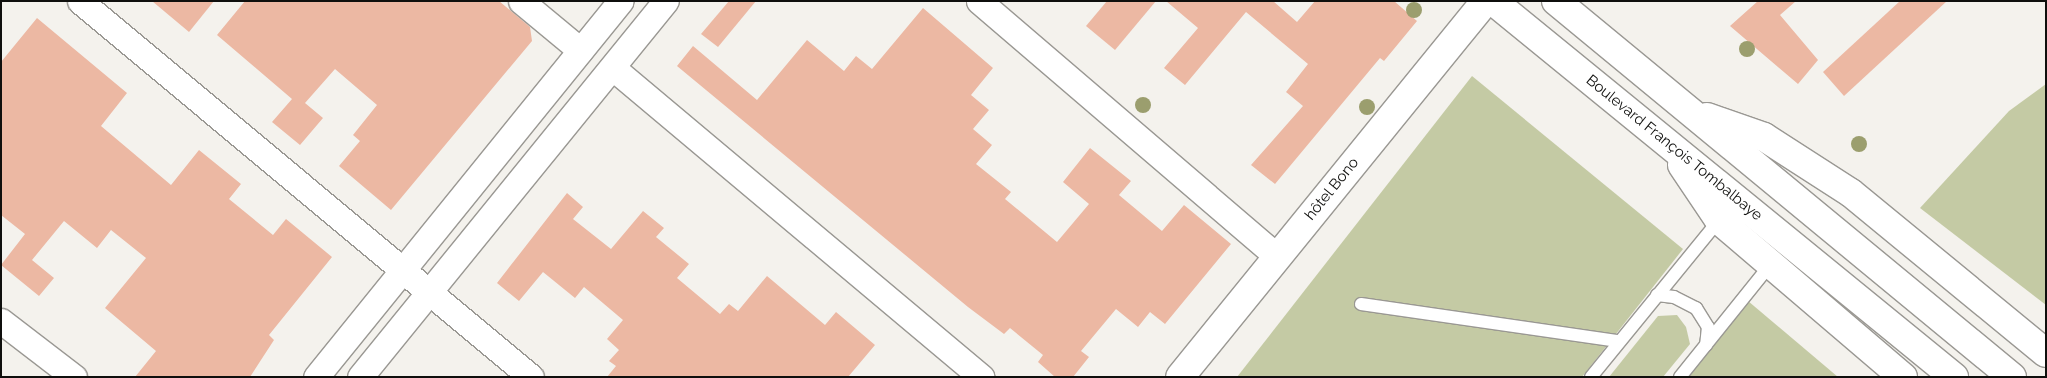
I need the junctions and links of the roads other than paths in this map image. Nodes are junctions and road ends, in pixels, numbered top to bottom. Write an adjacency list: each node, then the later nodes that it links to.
1 (80, 1): 16 (street)
2 (521, 1): 9 (street)
3 (621, 1): 9 (street)
4 (666, 1): 10 (street)
5 (979, 1): 14 (street)
6 (1486, 1): 14 (main road, hôtel Bono)
7 (1493, 1): 12 (main road, Boulevard François Tombalbaye)
8 (1556, 1): 11 (main road)
9 (580, 50): 16 (street)
10 (612, 68): 17 (street); 28 (street)
11 (1690, 111): 23 (main road); 34 (main road)
12 (1673, 149): 13 (main road); 33 (main road, Boulevard François Tombalbaye)
13 (1719, 220): 15 (main road); 18 (lane)
14 (1278, 256): 29 (main road, hôtel Bono)
15 (1770, 265): 22 (lane); 32 (main road)
16 (403, 270): 17 (street); 25 (street)
17 (430, 294): 26 (street); 27 (street)
18 (1656, 295): 21 (lane); 22 (lane)
19 (1361, 304): 21 (lane)
20 (1, 321): 24 (street)
21 (1618, 341): 30 (lane)
22 (1706, 344): 31 (lane)
23 (2046, 353)
24 (74, 377)
25 (316, 377)
26 (360, 377)
27 (530, 377)
28 (980, 377)
29 (1180, 377)
30 (1591, 377)
31 (1680, 377)
32 (1903, 377)
33 (1954, 377)
34 (2012, 377)

